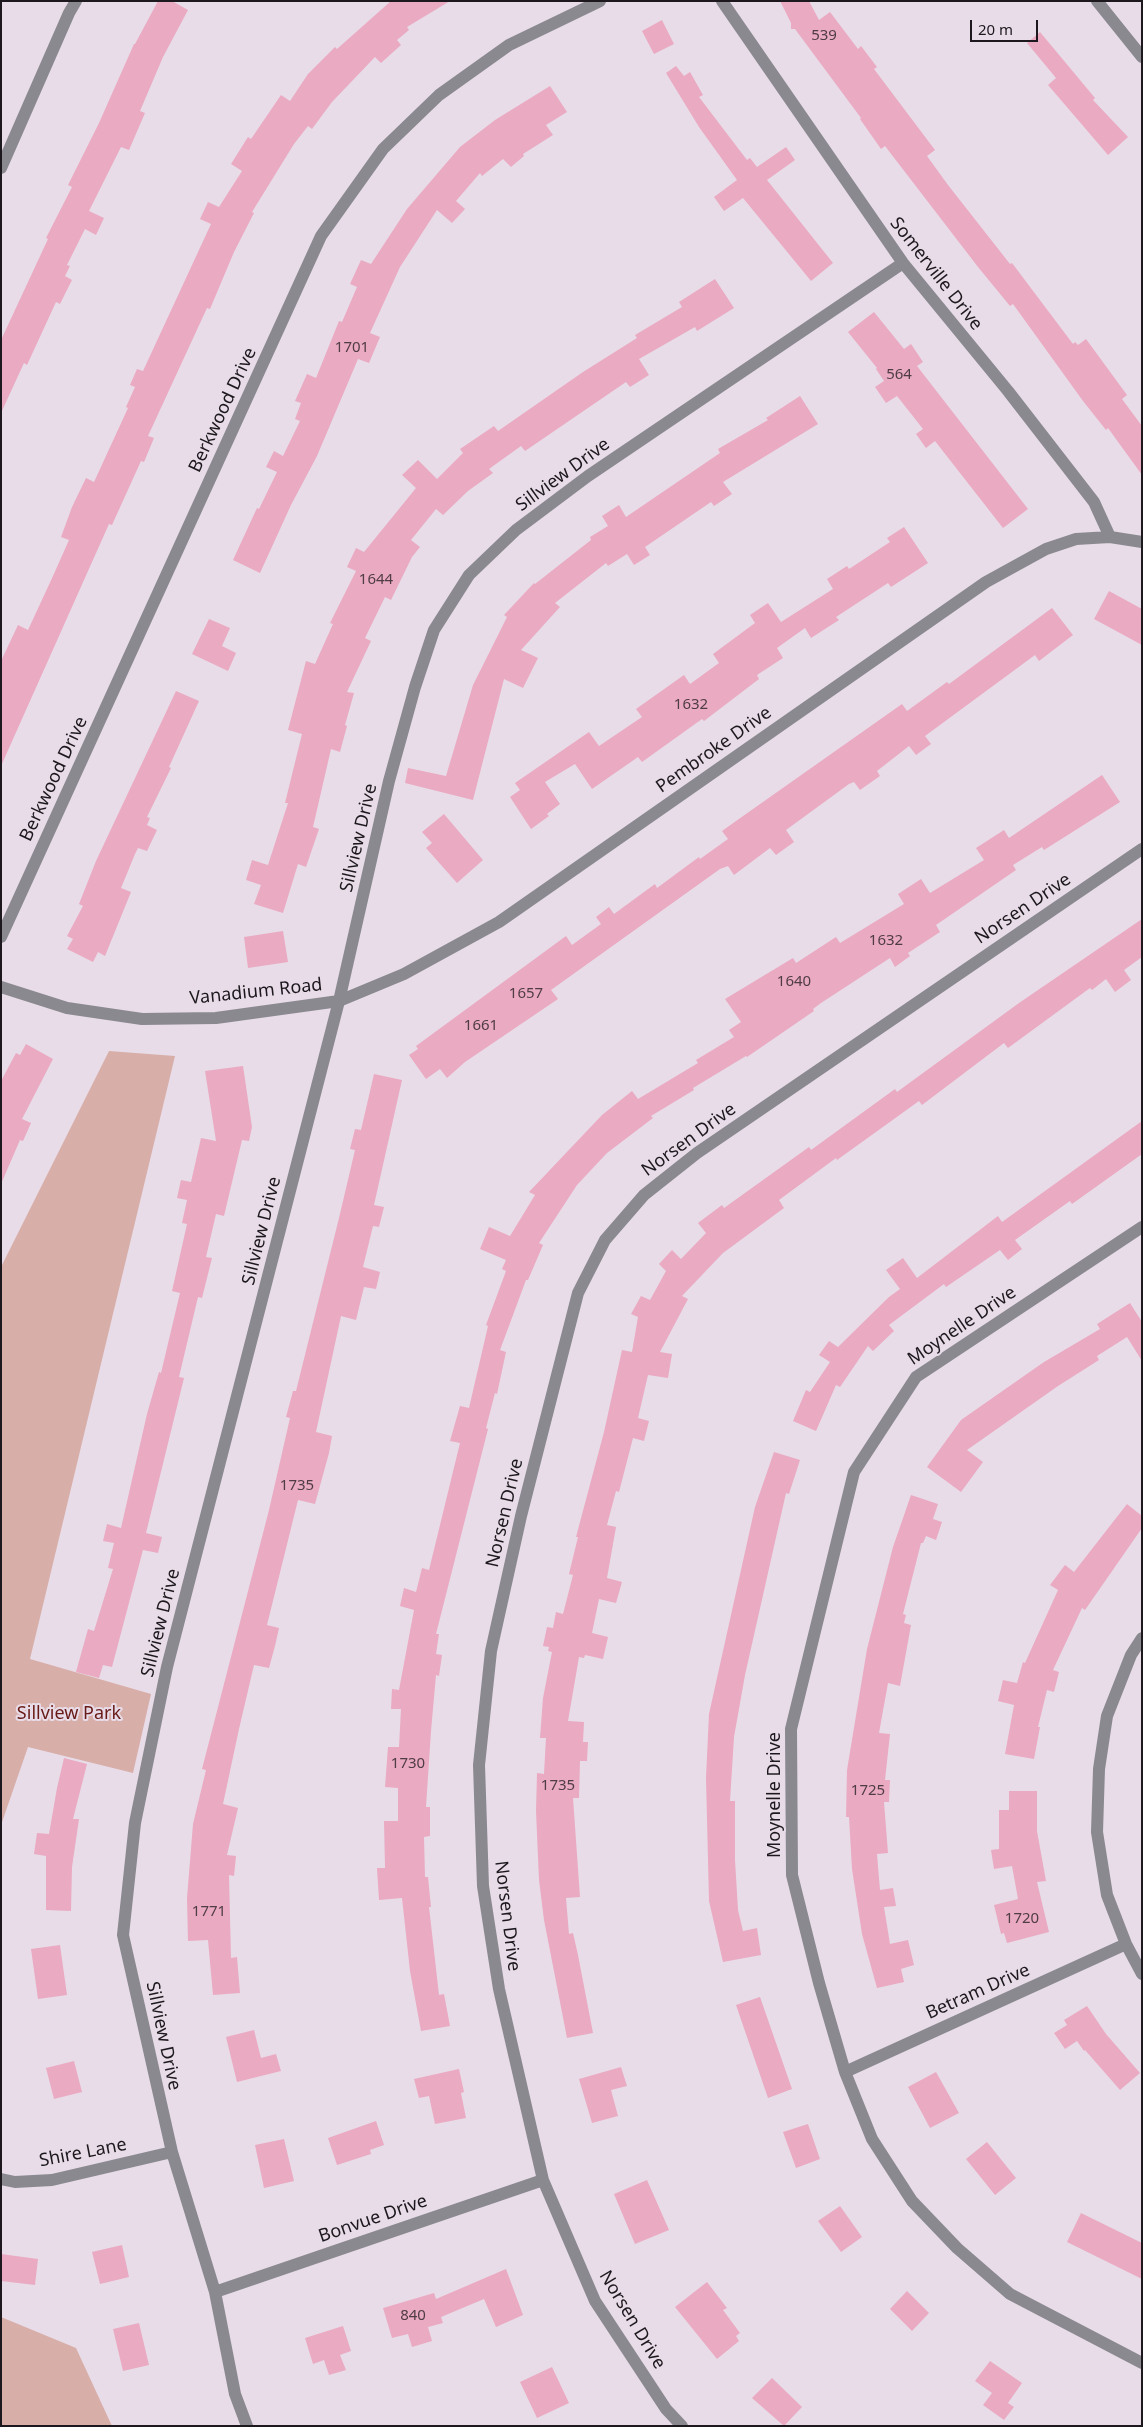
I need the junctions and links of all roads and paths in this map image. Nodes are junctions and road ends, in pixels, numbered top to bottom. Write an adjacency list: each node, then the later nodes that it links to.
1 (76, 1): 6 (street)
2 (600, 1): 11 (street, Berkwood Drive)
3 (722, 1): 7 (street, Somerville Drive)
4 (1097, 1): 5 (street)
5 (1142, 57)
6 (1, 168)
7 (903, 264): 8 (street, Somerville Drive); 13 (street, Sillview Drive)
8 (1110, 537): 9 (street); 13 (street, Pembroke Drive)
9 (1142, 542)
10 (1142, 849): 21 (street, Norsen Drive)
11 (1, 937)
12 (1, 987): 13 (street, Vanadium Road)
13 (339, 1001): 19 (street, Sillview Drive)
14 (1142, 1227): 18 (street, Moynelle Drive)
15 (1142, 1638): 16 (street)
16 (1126, 1944): 17 (street); 18 (street, Betram Drive)
17 (1142, 1974)
18 (844, 2072): 23 (street, Moynelle Drive)
19 (172, 2152): 20 (street, Shire Lane); 22 (street, Sillview Drive)
20 (1, 2179)
21 (543, 2180): 22 (street, Bonvue Drive); 25 (street, Norsen Drive)
22 (215, 2292): 24 (street, Sillview Drive)
23 (1142, 2363)
24 (247, 2426)
25 (682, 2426)

